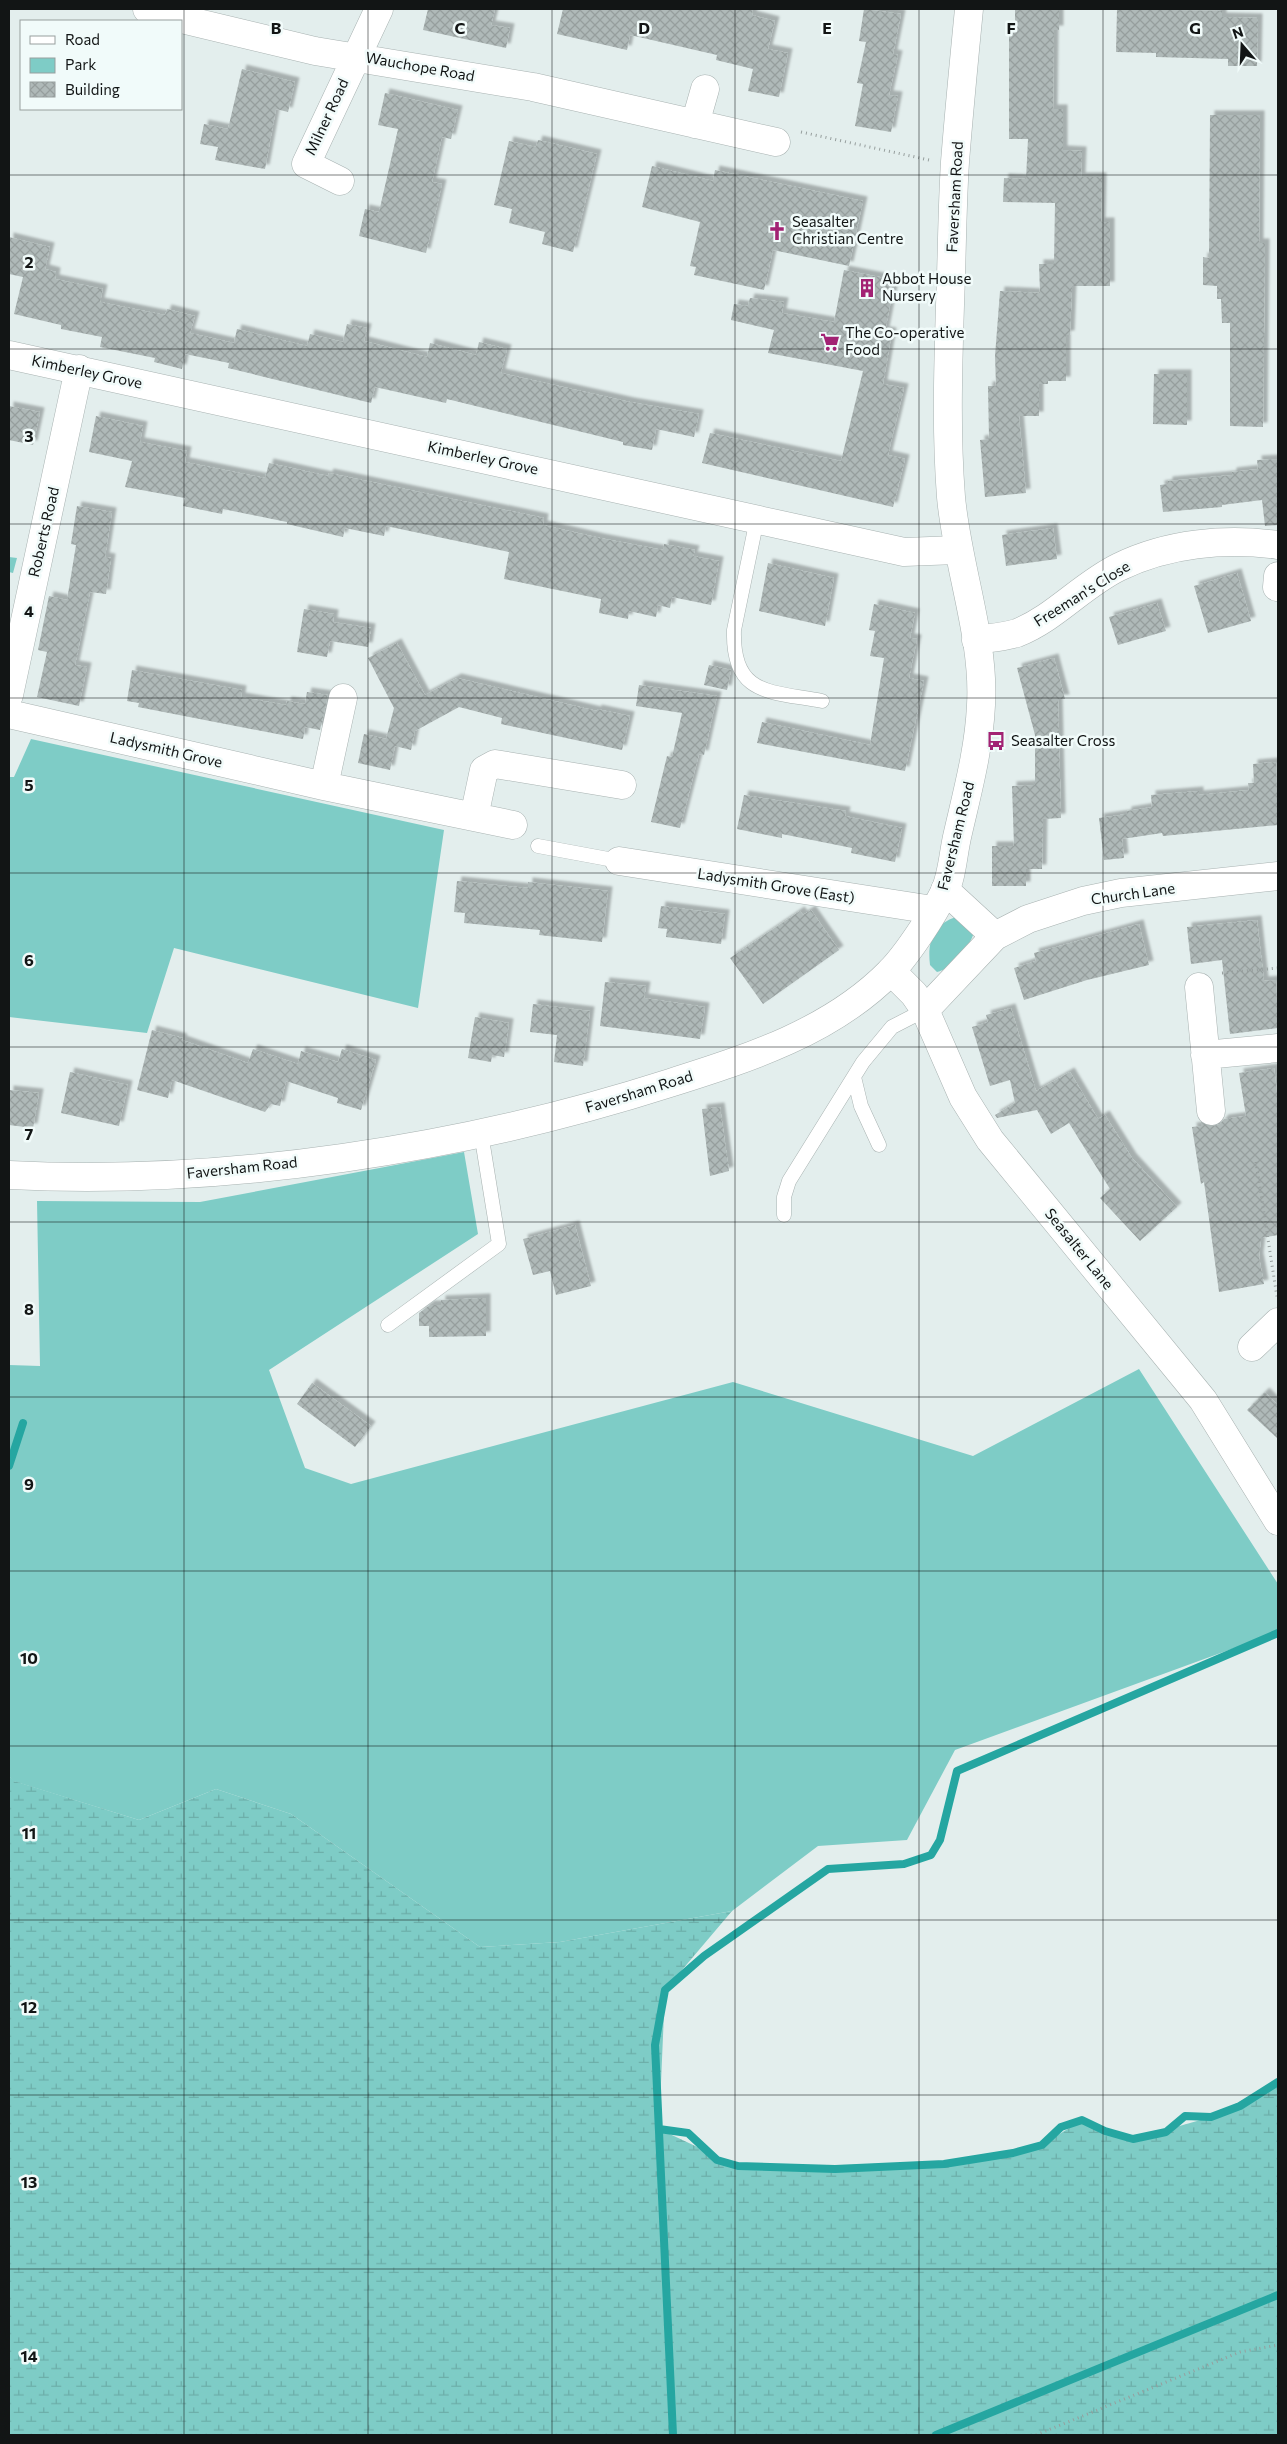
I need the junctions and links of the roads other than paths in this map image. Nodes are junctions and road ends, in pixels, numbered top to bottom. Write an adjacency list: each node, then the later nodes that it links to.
1 (146, 9): 4 (street, Wauchope Road)
2 (379, 9): 4 (street, Milner Road)
3 (969, 9): 13 (street, Faversham Road)
4 (356, 56): 6 (street, Wauchope Road); 8 (street, Milner Road)
5 (705, 89): 6 (street)
6 (695, 124): 7 (street, Wauchope Road)
7 (786, 136)
8 (340, 181)
9 (9, 355): 10 (street, Kimberley Grove)
10 (80, 369): 11 (street, Kimberley Grove); 15 (street, Roberts Road)
11 (757, 519): 13 (street, Kimberley Grove); 17 (lane)
12 (1278, 545): 14 (street, Freeman's Close)
13 (957, 550): 14 (street, Faversham Road)
14 (976, 640): 26 (street, Faversham Road)
15 (9, 695)
16 (343, 698): 20 (street)
17 (822, 701)
18 (9, 714): 20 (street, Ladysmith Grove)
19 (622, 785): 21 (street)
20 (324, 786): 21 (street, Ladysmith Grove)
21 (474, 817): 22 (street, Ladysmith Grove)
22 (513, 825)
23 (538, 846): 24 (lane)
24 (619, 861): 26 (street, Ladysmith Grove (East))
25 (1278, 876): 27 (street, Church Lane)
26 (939, 900): 27 (street); 28 (street, Faversham Road)
27 (995, 936): 30 (street, Church Lane)
28 (891, 971): 30 (street, Seasalter Lane); 35 (street, Faversham Road)
29 (1200, 987): 32 (street)
30 (925, 1010): 33 (lane); 42 (street, Seasalter Lane)
31 (1278, 1048): 32 (street)
32 (1205, 1055): 34 (street)
33 (854, 1077): 36 (lane); 38 (lane)
34 (1212, 1111)
35 (481, 1133): 37 (street, Faversham Road); 40 (lane)
36 (879, 1145)
37 (9, 1175)
38 (784, 1215)
39 (1278, 1322): 41 (street)
40 (388, 1325)
41 (1252, 1347)
42 (1278, 1521)

